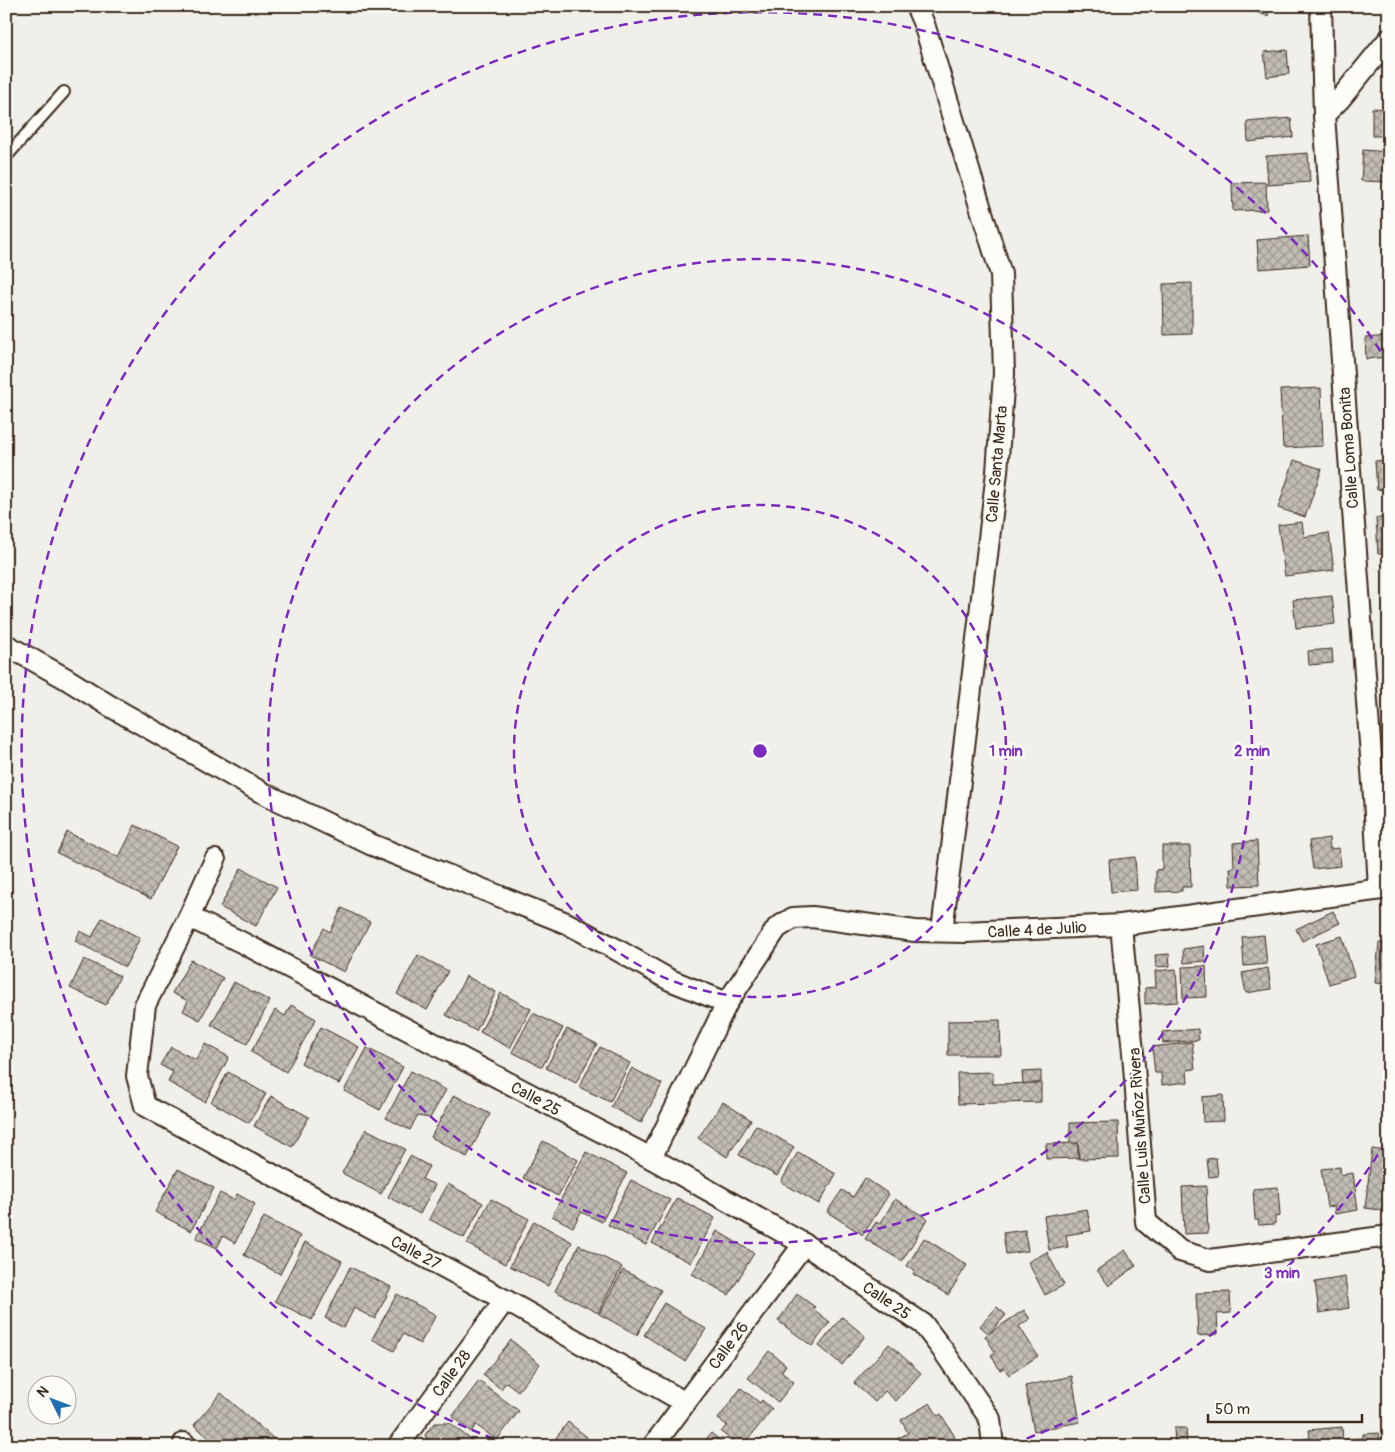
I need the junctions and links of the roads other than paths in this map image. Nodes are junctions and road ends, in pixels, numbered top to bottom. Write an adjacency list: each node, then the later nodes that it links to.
1 (916, 6): 12 (street, Calle Santa Marta)
2 (1321, 6): 5 (street, Calle Loma Bonita)
3 (1389, 39): 5 (street)
4 (64, 92): 6 (lane)
5 (1324, 115): 9 (street, Calle Loma Bonita)
6 (6, 156)
7 (6, 645): 13 (street)
8 (215, 860): 10 (street)
9 (1384, 888): 11 (street, Calle 4 de Julio)
10 (188, 917): 14 (street, Calle 25); 17 (street, Calle 27)
11 (1121, 925): 12 (street, Calle 4 de Julio); 15 (street, Calle Luis Muñoz Rivera)
12 (942, 932): 13 (street, Calle 4 de Julio)
13 (727, 1003): 14 (street)
14 (651, 1158): 16 (street, Calle 25)
15 (1389, 1236)
16 (804, 1244): 18 (street, Calle 26); 21 (street, Calle 25)
17 (504, 1300): 18 (street, Calle 27); 19 (street, Calle 28)
18 (684, 1402): 20 (street, Calle 26)
19 (398, 1446)
20 (653, 1446)
21 (993, 1446)

